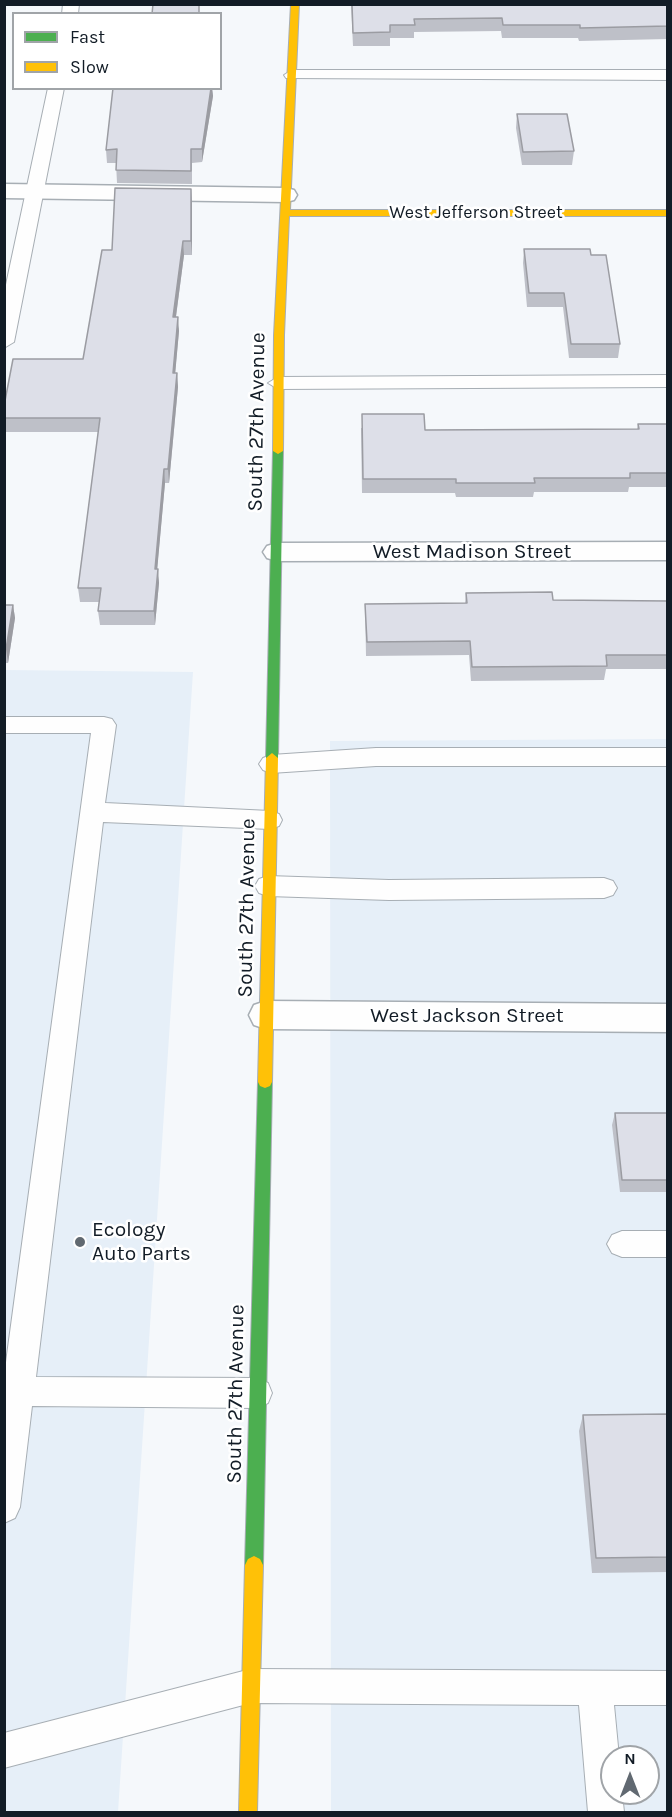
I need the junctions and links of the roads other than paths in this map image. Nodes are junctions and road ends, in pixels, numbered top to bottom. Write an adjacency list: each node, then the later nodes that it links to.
1 (295, 4): 2 (main road, South 27th Avenue)
2 (292, 75): 3 (lane); 7 (main road, South 27th Avenue)
3 (668, 75)
4 (56, 90): 6 (lane)
5 (4, 191): 6 (street, West Jefferson Street)
6 (36, 191): 7 (street, West Jefferson Street); 9 (lane)
7 (285, 204): 8 (main road, West Jefferson Street); 11 (main road, South 27th Avenue)
8 (668, 213)
9 (4, 342)
10 (668, 381): 11 (lane)
11 (278, 383): 13 (main road, South 27th Avenue)
12 (668, 551): 13 (street, West Madison Street)
13 (277, 552): 16 (main road, South 27th Avenue)
14 (4, 725): 17 (lane)
15 (668, 757): 16 (lane)
16 (271, 764): 18 (main road, South 27th Avenue)
17 (92, 812): 18 (lane); 25 (lane)
18 (270, 820): 19 (main road, South 27th Avenue)
19 (268, 886): 20 (lane); 21 (main road, South 27th Avenue)
20 (604, 888)
21 (266, 1015): 22 (street, West Jackson Street); 26 (main road, South 27th Avenue)
22 (668, 1018)
23 (622, 1244): 24 (lane)
24 (668, 1244)
25 (11, 1391): 26 (lane); 27 (lane)
26 (257, 1393): 28 (main road, South 27th Avenue)
27 (4, 1507)
28 (251, 1686): 29 (lane); 31 (lane); 32 (main road, South 27th Avenue)
29 (594, 1688): 30 (lane); 33 (lane)
30 (668, 1688)
31 (4, 1751)
32 (248, 1812)
33 (606, 1812)

